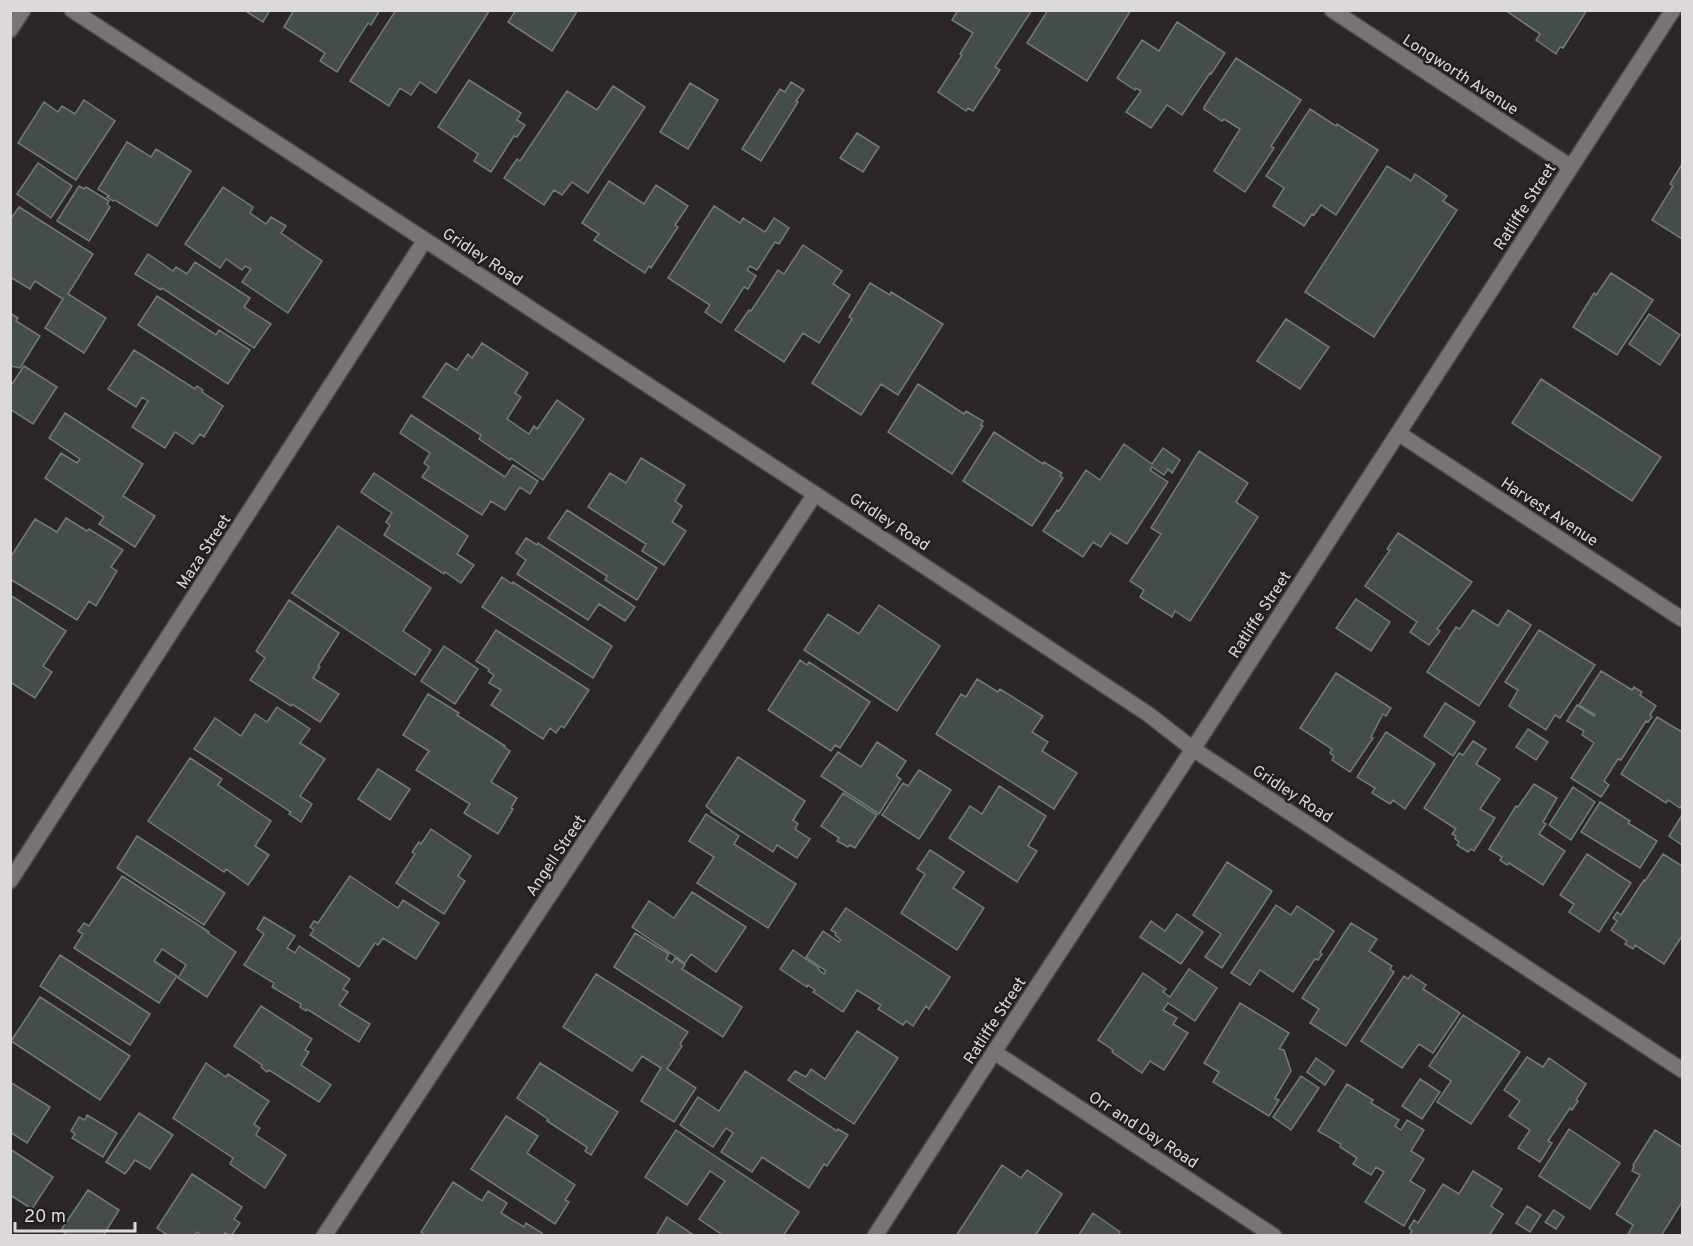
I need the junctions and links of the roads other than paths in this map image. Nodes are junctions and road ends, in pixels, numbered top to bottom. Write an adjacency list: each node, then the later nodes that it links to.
1 (23, 10): 5 (street)
2 (72, 10): 7 (street, Gridley Road)
3 (1332, 10): 6 (street, Longworth Avenue)
4 (1673, 10): 6 (street, Ratliffe Street)
5 (10, 30)
6 (1571, 167): 8 (street, Ratliffe Street)
7 (425, 240): 9 (street, Gridley Road); 12 (street, Maza Street)
8 (1398, 433): 10 (street, Harvest Avenue); 11 (street, Ratliffe Street)
9 (815, 494): 11 (street, Gridley Road); 15 (street, Angell Street)
10 (1683, 619)
11 (1193, 749): 13 (street, Ratliffe Street); 14 (street, Gridley Road)
12 (10, 881)
13 (994, 1052): 16 (street, Ratliffe Street); 17 (street, Orr and Day Road)
14 (1683, 1070)
15 (324, 1236)
16 (875, 1236)
17 (1274, 1236)

